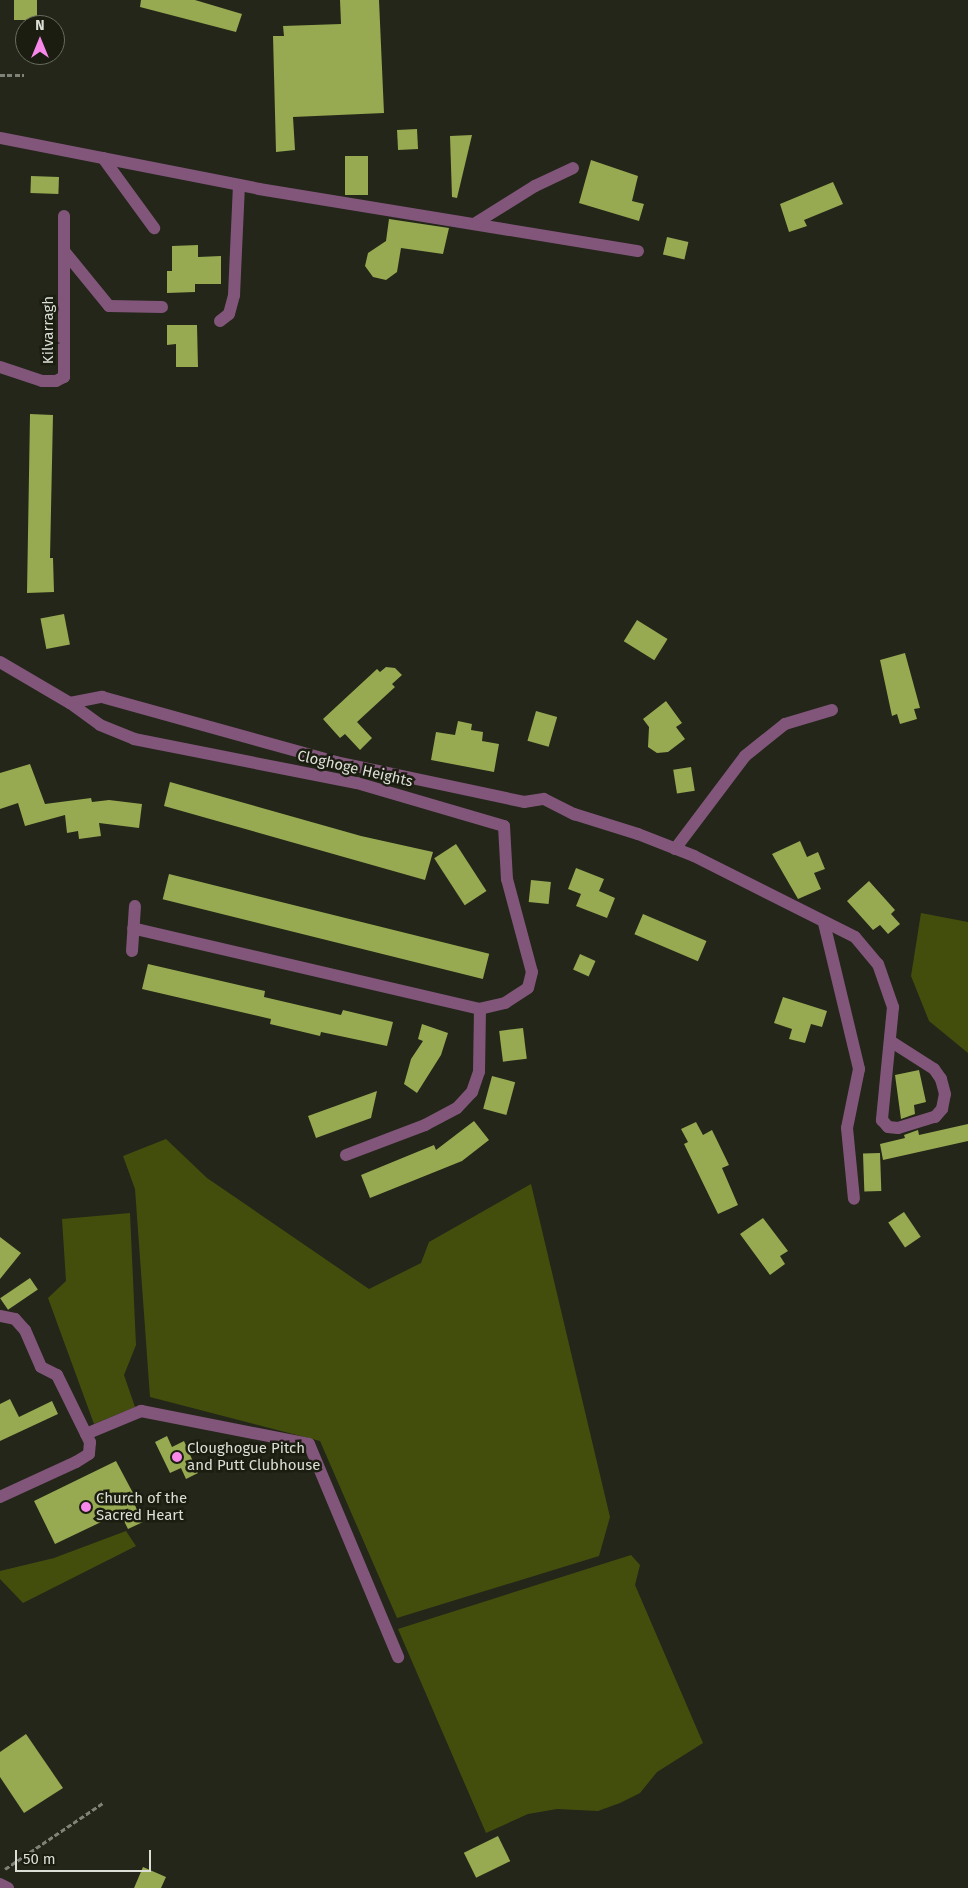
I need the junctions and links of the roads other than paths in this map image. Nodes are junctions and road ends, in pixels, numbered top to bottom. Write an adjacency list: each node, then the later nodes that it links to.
1 (0, 138): 2 (street)
2 (103, 158): 4 (street); 7 (street)
3 (573, 168): 6 (street)
4 (239, 185): 6 (street); 11 (street)
5 (64, 216): 8 (street, Kilvarragh)
6 (474, 224): 9 (street)
7 (154, 228)
8 (64, 251): 10 (street); 12 (street, Kilvarragh)
9 (638, 251)
10 (162, 307)
11 (220, 321)
12 (0, 367)
13 (0, 662): 14 (street, Cloghoge Heights)
14 (70, 703): 16 (street); 21 (street, Cloghoge Heights)
15 (832, 710): 16 (street)
16 (675, 849): 18 (street)
17 (135, 906): 19 (street)
18 (824, 923): 22 (street); 24 (street)
19 (133, 928): 20 (street); 21 (street, Cloghoge Heights)
20 (132, 950)
21 (480, 1009): 23 (street)
22 (890, 1041): 22 (street)
23 (346, 1154)
24 (854, 1199)
25 (0, 1316): 26 (street)
26 (86, 1434): 27 (street); 28 (street)
27 (0, 1497)
28 (398, 1657)
29 (0, 1884): 30 (street)
30 (8, 1888)

